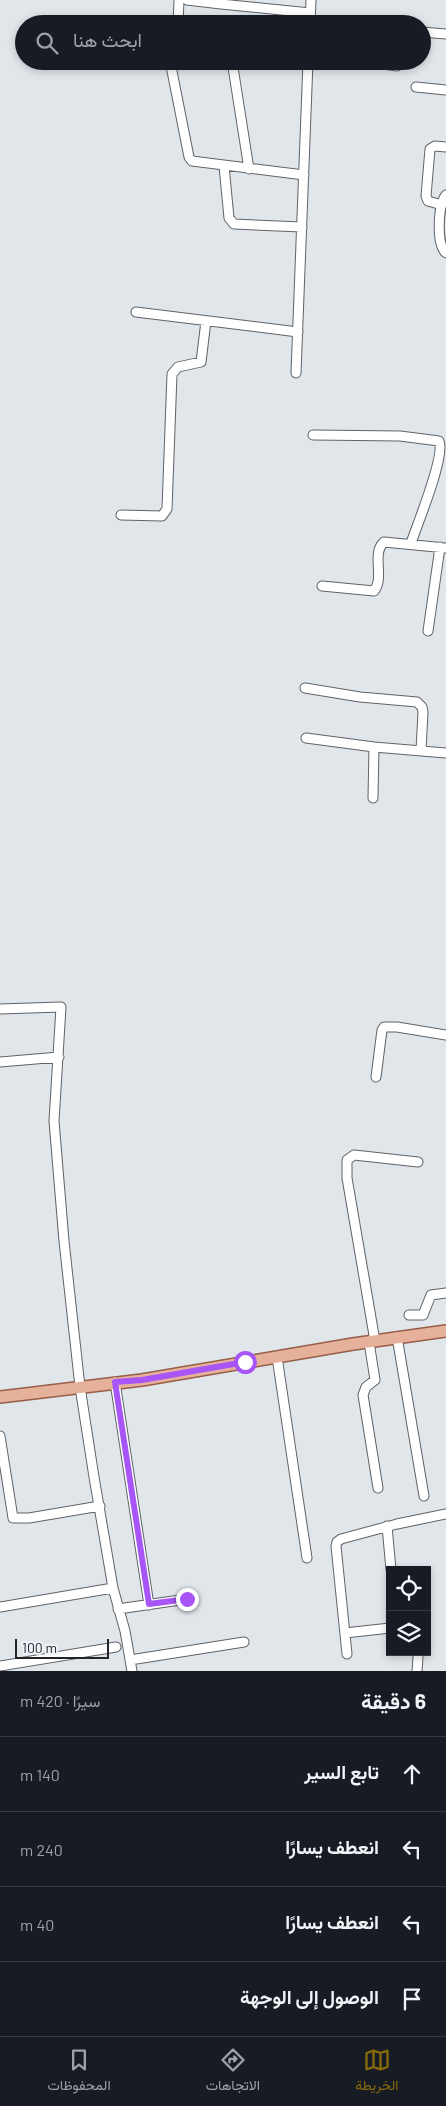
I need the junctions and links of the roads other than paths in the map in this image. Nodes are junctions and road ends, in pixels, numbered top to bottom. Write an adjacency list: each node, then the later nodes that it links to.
1 (179, 0): 6 (street)
2 (187, 0): 4 (street)
3 (311, 0): 5 (street)
4 (221, 2): 5 (street)
5 (310, 13)
6 (178, 15)
7 (431, 33): 8 (street)
8 (446, 34)
9 (172, 70): 15 (street)
10 (233, 70): 16 (street)
11 (308, 70): 17 (street)
12 (416, 88): 13 (street)
13 (446, 90)
14 (446, 147): 19 (street)
15 (224, 166): 16 (street); 20 (street)
16 (249, 169): 17 (street)
17 (304, 175): 20 (street)
18 (446, 195): 19 (street)
19 (442, 205): 21 (street)
20 (302, 227): 24 (street)
21 (446, 253)
22 (136, 312): 23 (street)
23 (206, 321): 24 (street); 27 (street)
24 (298, 332): 25 (street)
25 (296, 373)
26 (313, 434): 28 (street)
27 (121, 515)
28 (411, 543): 29 (street); 30 (street)
29 (443, 547): 31 (street)
30 (322, 586)
31 (428, 631)
32 (305, 688): 35 (street)
33 (306, 738): 34 (street)
34 (374, 747): 35 (street); 37 (street)
35 (420, 750): 36 (street)
36 (446, 753)
37 (373, 798)
38 (0, 1009): 40 (street)
39 (446, 1035): 42 (street)
40 (58, 1057): 41 (street); 51 (street)
41 (0, 1062)
42 (376, 1077)
43 (418, 1162): 48 (street)
44 (446, 1293): 45 (street)
45 (409, 1315)
46 (446, 1331): 47 (main road)
47 (397, 1337): 48 (main road); 55 (street)
48 (372, 1341): 49 (main road); 54 (street)
49 (277, 1357): 50 (main road); 59 (street)
50 (115, 1382): 51 (main road); 63 (street)
51 (80, 1387): 52 (main road); 56 (street)
52 (0, 1397)
53 (0, 1436): 56 (street)
54 (378, 1488)
55 (424, 1496)
56 (100, 1506): 61 (street)
57 (446, 1514): 58 (street)
58 (387, 1526): 60 (street); 67 (street)
59 (307, 1558)
60 (391, 1566)
61 (113, 1588): 64 (street); 65 (street)
62 (187, 1599): 63 (street)
63 (149, 1604): 65 (street)
64 (0, 1607)
65 (118, 1609): 72 (street)
66 (386, 1628): 67 (street)
67 (345, 1633): 70 (street)
68 (244, 1642): 72 (street)
69 (116, 1648): 73 (street)
70 (348, 1654)
71 (418, 1657): 75 (street)
72 (130, 1660): 74 (street)
73 (0, 1666)
74 (132, 1671)
75 (417, 1671)

